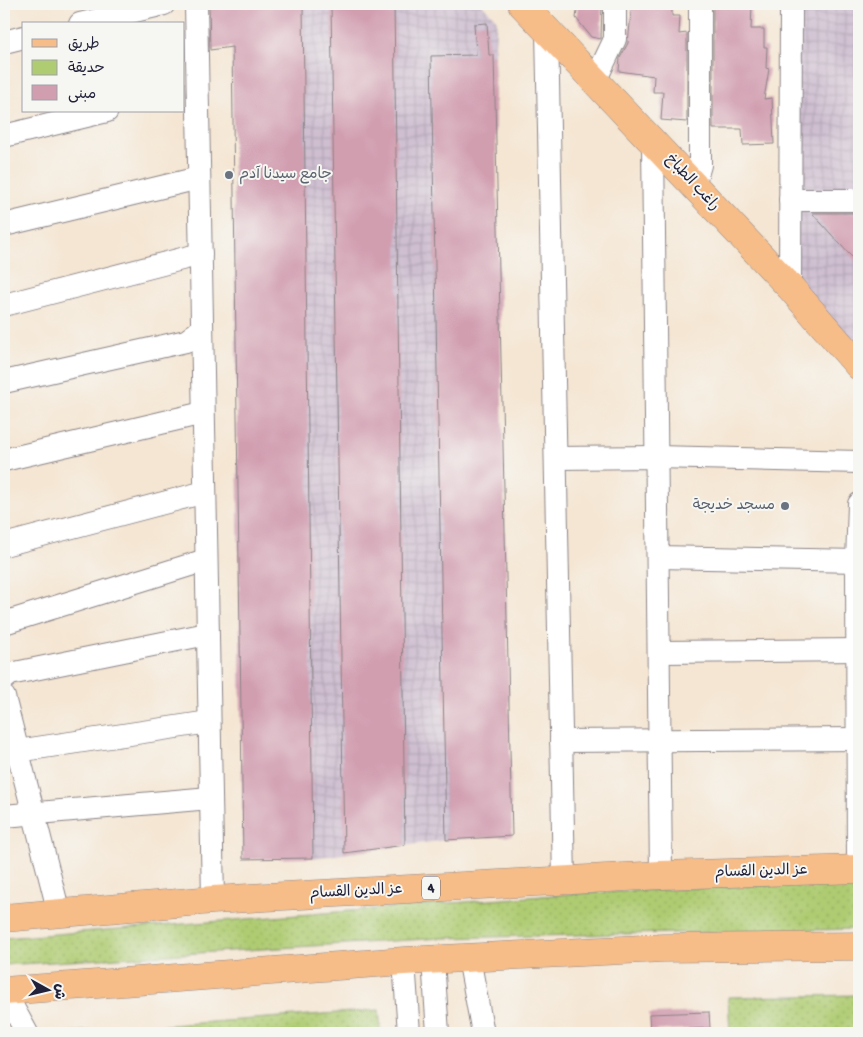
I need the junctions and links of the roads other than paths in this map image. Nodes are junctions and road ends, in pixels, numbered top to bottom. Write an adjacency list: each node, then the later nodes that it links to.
1 (164, 4): 7 (street)
2 (196, 4): 11 (street)
3 (615, 4): 10 (street)
4 (700, 4): 17 (street)
5 (791, 4): 18 (street)
6 (535, 14): 10 (main road, راغب الطباخ); 28 (street)
7 (88, 22)
8 (22, 38): 9 (street)
9 (4, 42)
10 (595, 81): 15 (main road, راغب الطباخ)
11 (191, 92): 16 (street)
12 (99, 112): 13 (street)
13 (84, 114): 14 (street)
14 (4, 136)
15 (653, 142): 17 (main road, راغب الطباخ); 29 (street)
16 (199, 178): 20 (street); 21 (street)
17 (694, 185): 22 (main road, راغب الطباخ)
18 (790, 200): 19 (street); 22 (street)
19 (859, 200)
20 (4, 225)
21 (201, 254): 23 (street); 24 (street)
22 (790, 286): 25 (main road, راغب الطباخ)
23 (4, 305)
24 (202, 329): 26 (street); 27 (street)
25 (859, 366)
26 (4, 382)
27 (203, 414): 30 (street); 32 (street)
28 (556, 458): 29 (street); 47 (street)
29 (657, 458): 31 (street); 35 (street)
30 (4, 460)
31 (859, 462)
32 (205, 492): 34 (street); 36 (street)
33 (859, 504): 37 (street)
34 (4, 545)
35 (658, 557): 37 (street); 41 (street)
36 (206, 560): 38 (street); 39 (street)
37 (858, 561): 40 (street)
38 (4, 623)
39 (208, 634): 42 (street); 44 (street)
40 (858, 650): 41 (street); 45 (street)
41 (659, 652): 46 (street)
42 (4, 680)
43 (4, 697): 48 (street)
44 (209, 722): 48 (street); 49 (street)
45 (858, 739): 46 (street); 52 (street)
46 (660, 740): 47 (street); 53 (street)
47 (561, 741): 54 (street)
48 (11, 752): 50 (street)
49 (210, 798): 50 (street); 55 (street)
50 (34, 814): 51 (street); 56 (street)
51 (4, 816)
52 (858, 869): 53 (main road, عز الدين القسام / 4)
53 (661, 875): 54 (main road, عز الدين القسام / 4)
54 (564, 881): 55 (main road, عز الدين القسام / 4)
55 (213, 900): 56 (main road, عز الدين القسام / 4)
56 (59, 913): 57 (main road, عز الدين القسام / 4)
57 (4, 918)
58 (859, 946): 59 (main road)
59 (469, 958): 60 (main road); 66 (street)
60 (433, 960): 61 (main road); 65 (street)
61 (404, 961): 62 (main road); 64 (street)
62 (4, 991): 63 (street)
63 (27, 1033)
64 (409, 1033)
65 (438, 1033)
66 (483, 1033)

